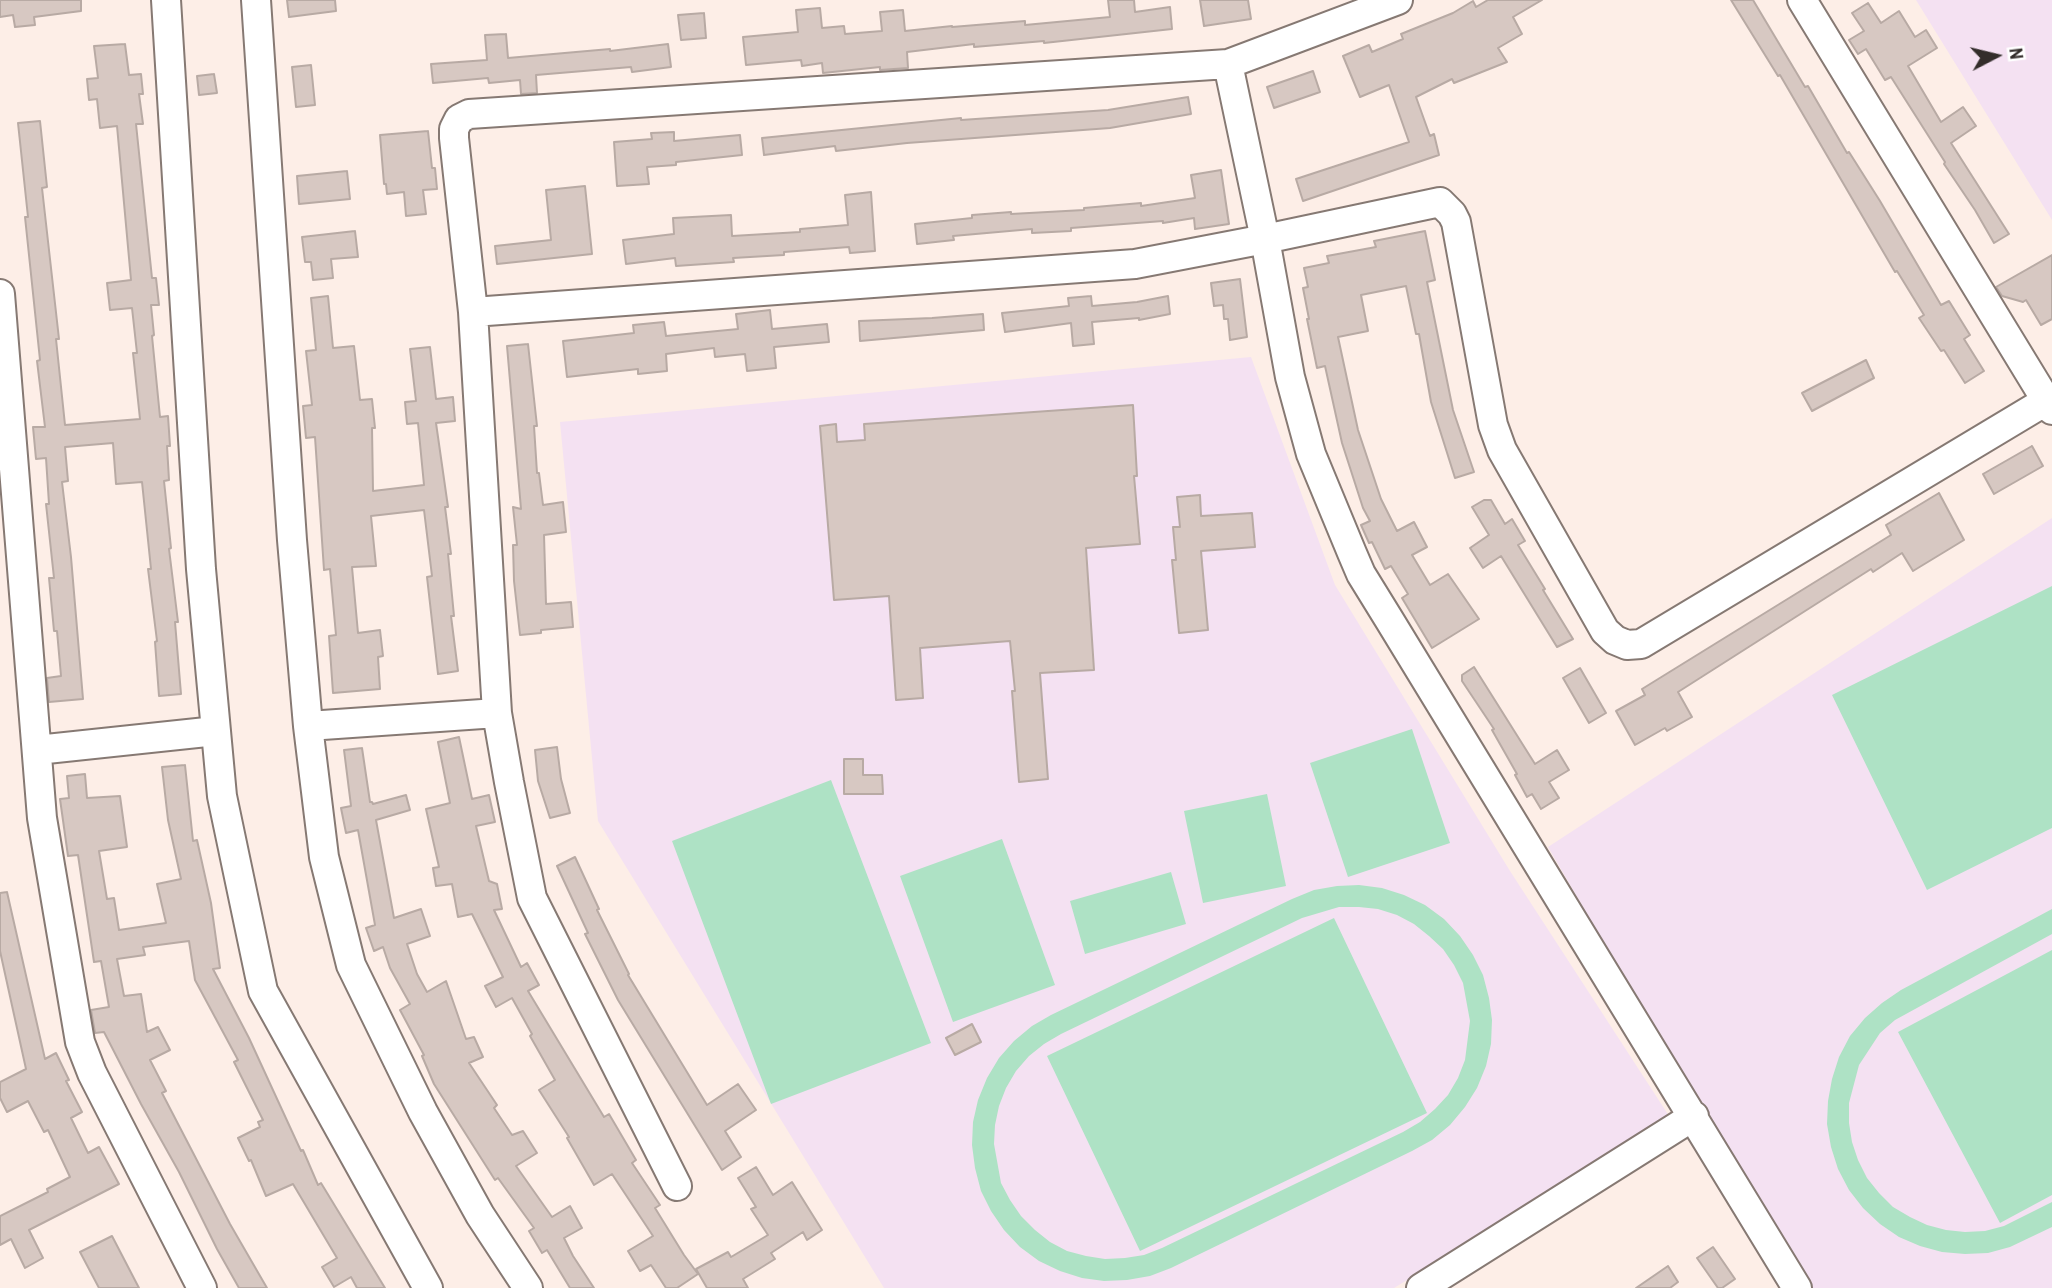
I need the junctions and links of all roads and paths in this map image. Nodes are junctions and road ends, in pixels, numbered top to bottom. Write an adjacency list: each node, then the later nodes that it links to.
1 (166, 0): 12 (street)
2 (256, 0): 11 (street)
3 (1398, 0): 5 (street)
4 (1801, 0): 9 (street)
5 (1228, 64): 6 (street); 8 (street)
6 (1265, 240): 8 (street); 9 (street); 14 (street)
7 (0, 294): 13 (street)
8 (473, 312): 10 (street)
9 (2049, 406)
10 (497, 713): 11 (street); 15 (street)
11 (309, 726): 18 (street)
12 (216, 731): 13 (street); 17 (street)
13 (37, 750): 16 (street)
14 (1693, 1116): 19 (street); 20 (street)
15 (677, 1186)
16 (202, 1288)
17 (428, 1288)
18 (528, 1288)
19 (1421, 1288)
20 (1797, 1288)

